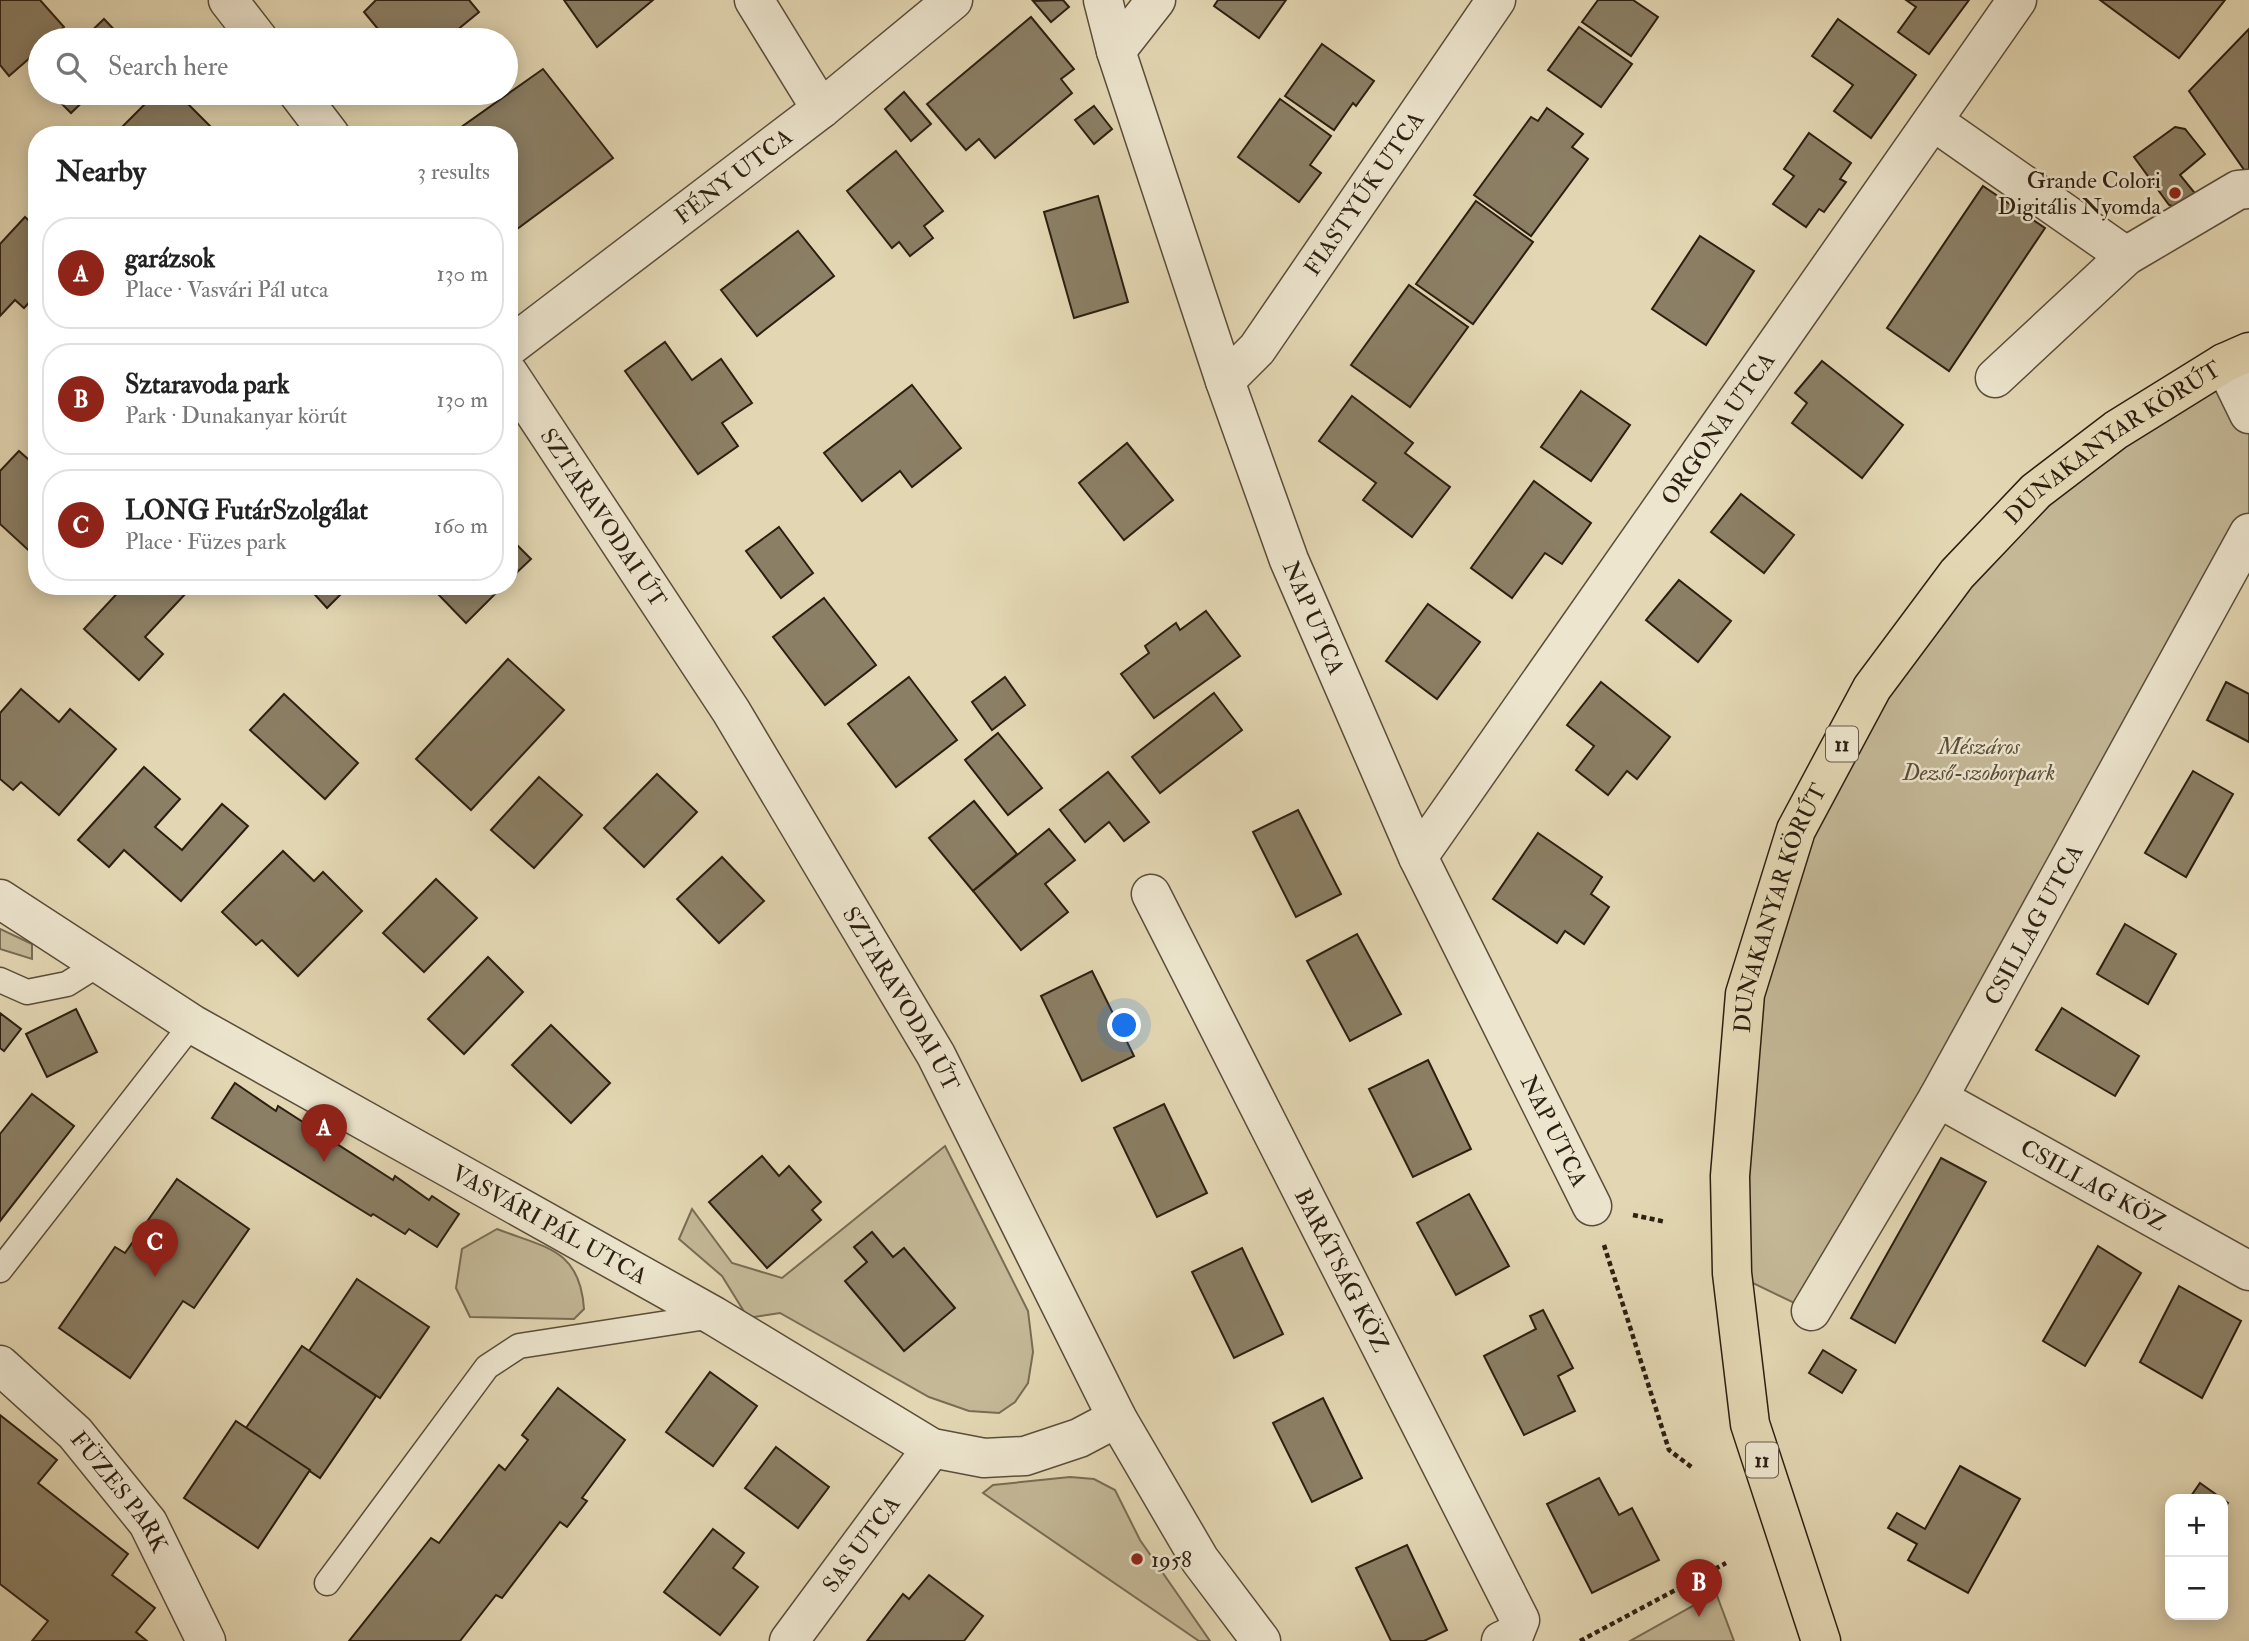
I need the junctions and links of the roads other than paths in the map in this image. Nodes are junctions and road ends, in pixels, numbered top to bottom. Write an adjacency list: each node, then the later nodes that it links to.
1 (229, 0): 8 (street)
2 (754, 0): 11 (street)
3 (953, 0): 11 (street, FÉNY UTCA)
4 (1103, 0): 9 (street, NAP UTCA)
5 (1156, 0): 9 (street)
6 (1496, 0): 19 (street, FIASTYÚK UTCA)
7 (2017, 0): 12 (street, ORGONA UTCA)
8 (250, 28)
9 (1116, 51): 19 (street, NAP UTCA)
10 (307, 105): 13 (street)
11 (821, 109): 16 (street, FÉNY UTCA)
12 (1933, 121): 15 (street); 23 (street, ORGONA UTCA)
13 (323, 126)
14 (2249, 189): 15 (street)
15 (2126, 256): 18 (street)
16 (518, 339)
17 (2236, 357): 21 (street); 43 (main road, DUNAKANYAR KÖRÚT / 11)
18 (1995, 378)
19 (1225, 381): 23 (street, NAP UTCA)
20 (518, 388): 36 (street, SZTARAVODAI ÚT)
21 (2249, 414)
22 (2249, 533): 29 (street, CSILLAG UTCA)
23 (1418, 857): 30 (street, NAP UTCA)
24 (1151, 894): 42 (street, BARÁTSÁG KÖZ)
25 (0, 899): 26 (street, VASVÁRI PÁL UTCA)
26 (99, 964): 27 (lane); 28 (street, VASVÁRI PÁL UTCA)
27 (0, 980)
28 (192, 1024): 31 (lane); 34 (street, VASVÁRI PÁL UTCA)
29 (1938, 1098): 32 (street, CSILLAG KÖZ); 33 (street, CSILLAG UTCA)
30 (1592, 1206)
31 (0, 1270)
32 (2249, 1271)
33 (1811, 1311)
34 (714, 1316): 37 (street, VASVÁRI PÁL UTCA); 38 (lane)
35 (0, 1365): 39 (street, FÜZES PARK)
36 (1117, 1418): 37 (street, VASVÁRI PÁL UTCA); 41 (street, SZTARAVODAI ÚT)
37 (932, 1448): 40 (street, SAS UTCA)
38 (327, 1583)
39 (206, 1641)
40 (789, 1641)
41 (1261, 1641)
42 (1502, 1641)
43 (1821, 1641)

